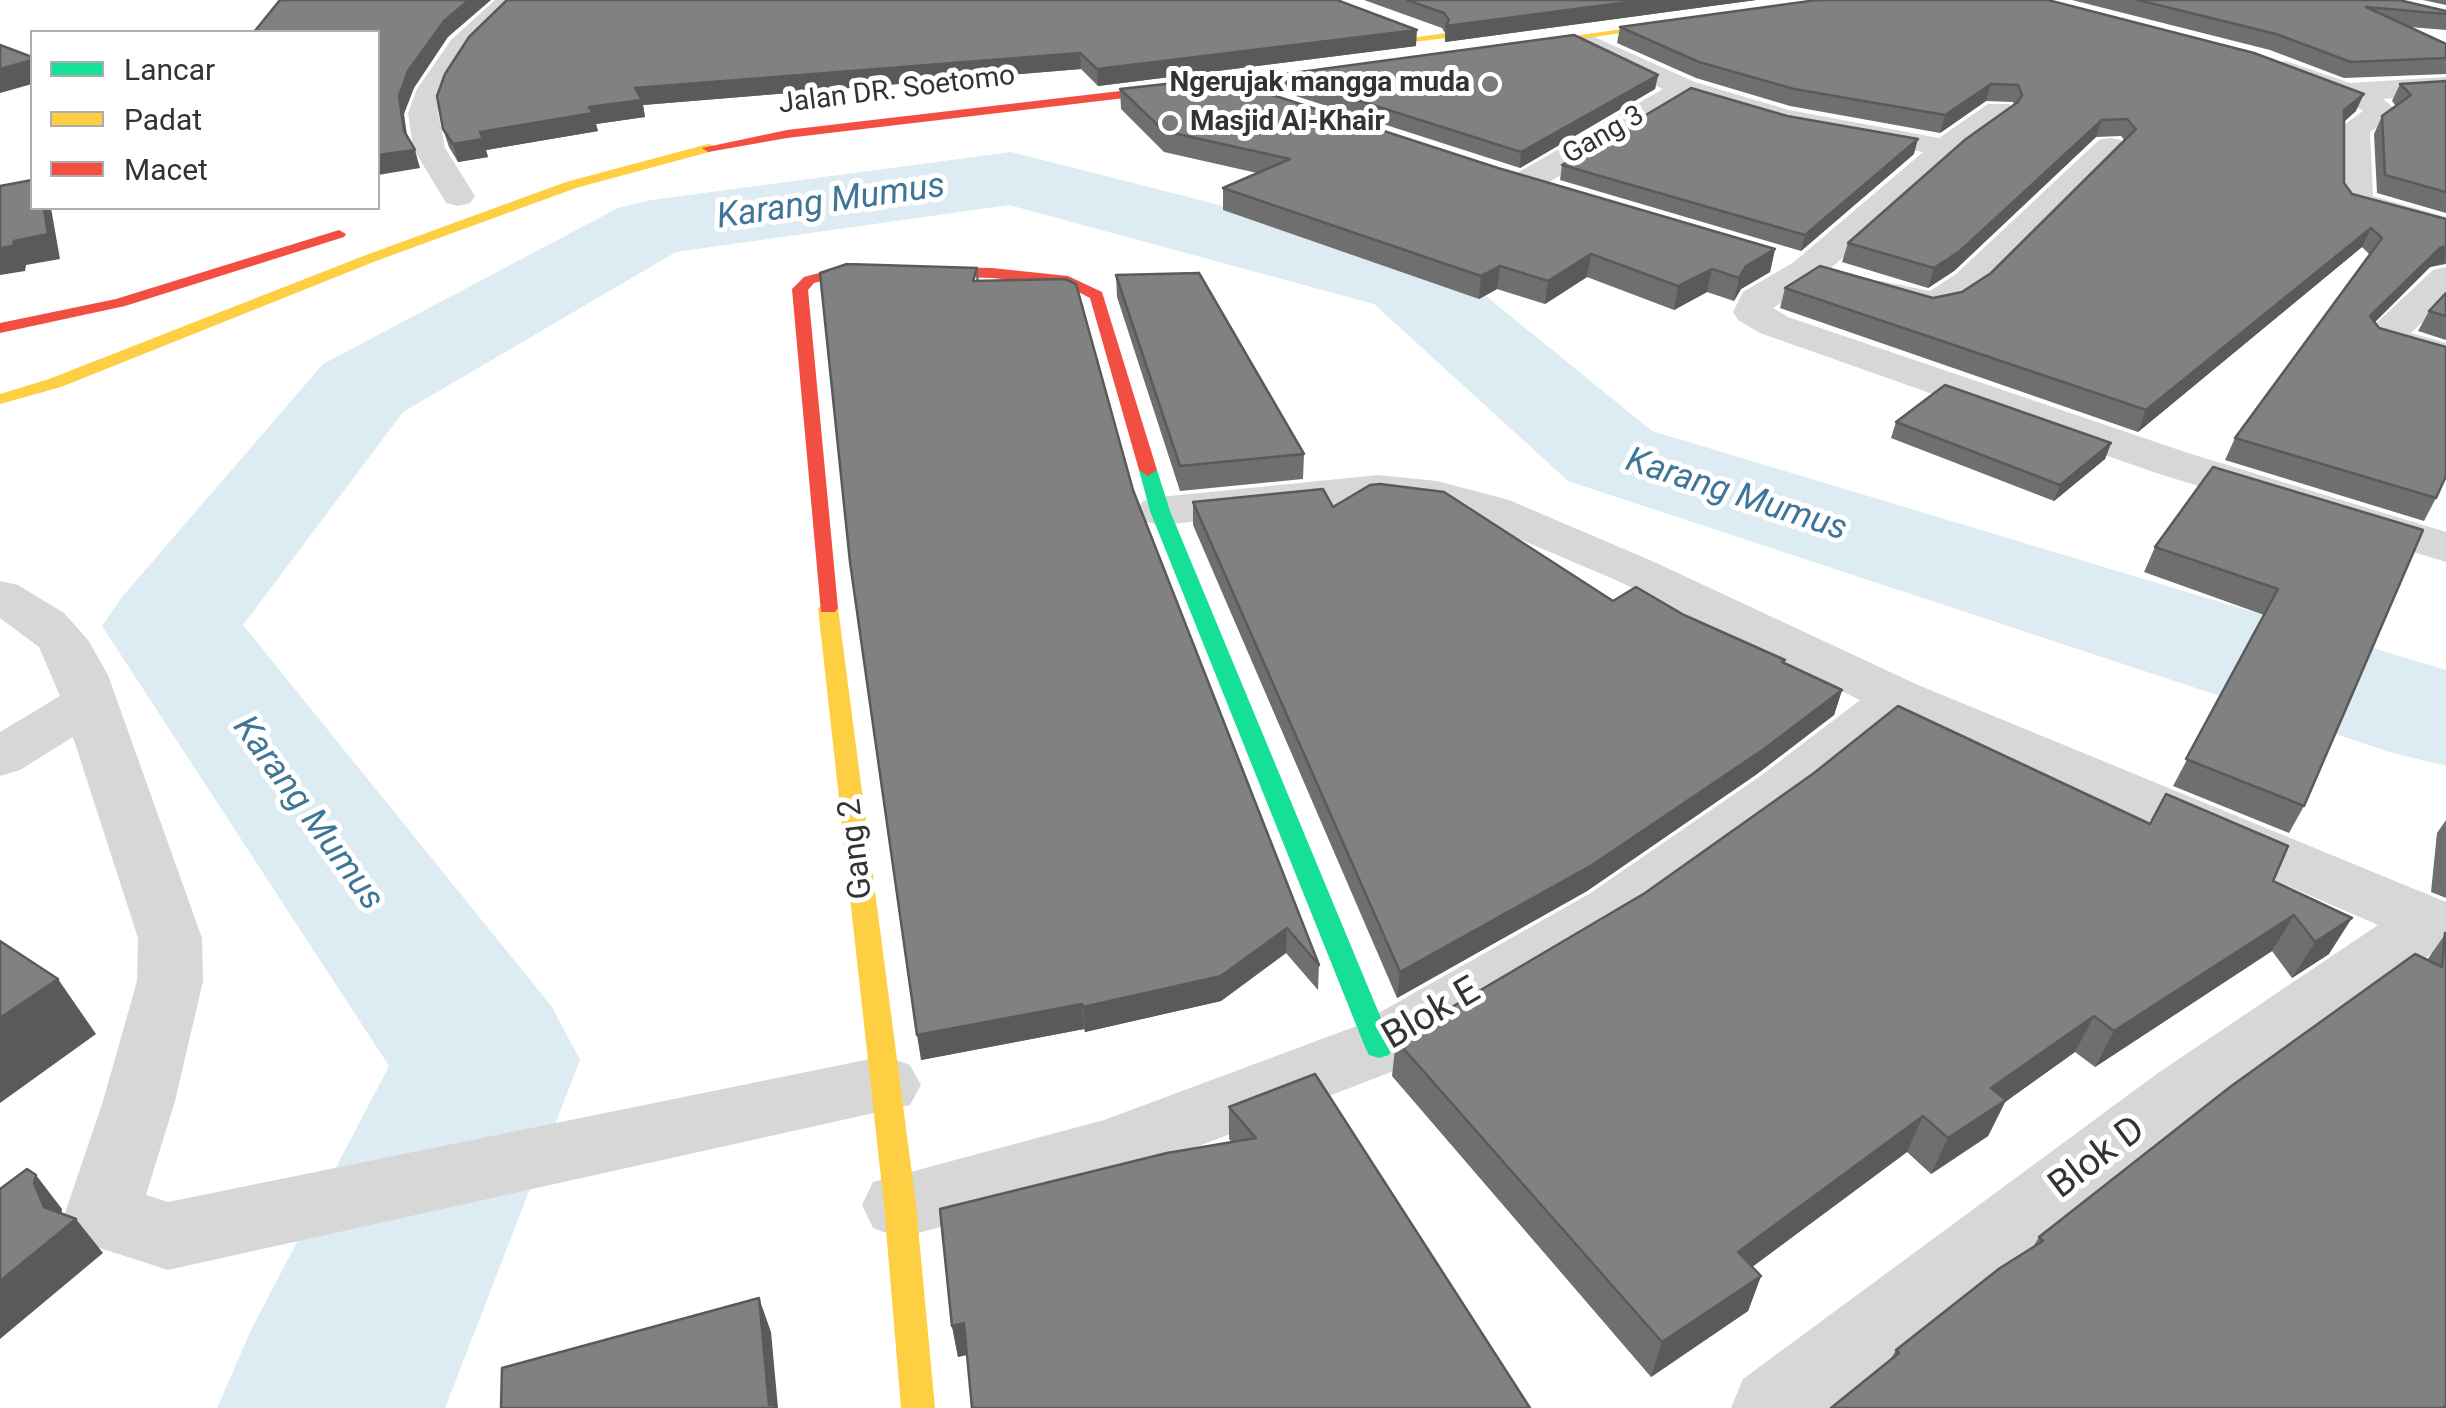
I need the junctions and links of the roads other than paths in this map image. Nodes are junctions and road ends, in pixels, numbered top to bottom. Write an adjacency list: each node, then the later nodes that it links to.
1 (510, 0): 20 (street)
2 (1716, 0): 5 (street)
3 (1840, 0): 6 (street, Jalan DR. Soetomo)
4 (1380, 19): 5 (street)
5 (1431, 38): 8 (street)
6 (1578, 38): 9 (street, Jalan DR. Soetomo); 11 (street, Gang 3)
7 (2259, 60): 12 (street)
8 (1175, 65)
9 (1221, 85): 13 (street); 27 (street, Jalan DR. Soetomo)
10 (2446, 86): 12 (street)
11 (1684, 88): 15 (street, Gang 3); 18 (street, Gang 3)
12 (2351, 92): 22 (street)
13 (1280, 105)
14 (1999, 110): 15 (street)
15 (1947, 147): 23 (street)
16 (2110, 147): 23 (street)
17 (1492, 173): 18 (street)
18 (1524, 183): 19 (street)
19 (1562, 194)
20 (458, 195)
21 (365, 226): 25 (street)
22 (2446, 228)
23 (1818, 273): 29 (street)
24 (2446, 278): 26 (street)
25 (0, 328)
26 (2446, 356)
27 (0, 399)
28 (1160, 511): 31 (street); 35 (street); 36 (street, Gang 2)
29 (2446, 547)
30 (0, 596): 32 (street)
31 (1899, 697): 34 (street); 35 (street, Blok E)
32 (89, 702): 33 (street); 36 (street)
33 (0, 758)
34 (2439, 924): 39 (street, Blok D)
35 (1379, 1047): 37 (street, Blok E)
36 (885, 1085): 37 (street, Gang 2)
37 (900, 1205): 38 (street, Gang 2)
38 (918, 1408)
39 (1773, 1408)

